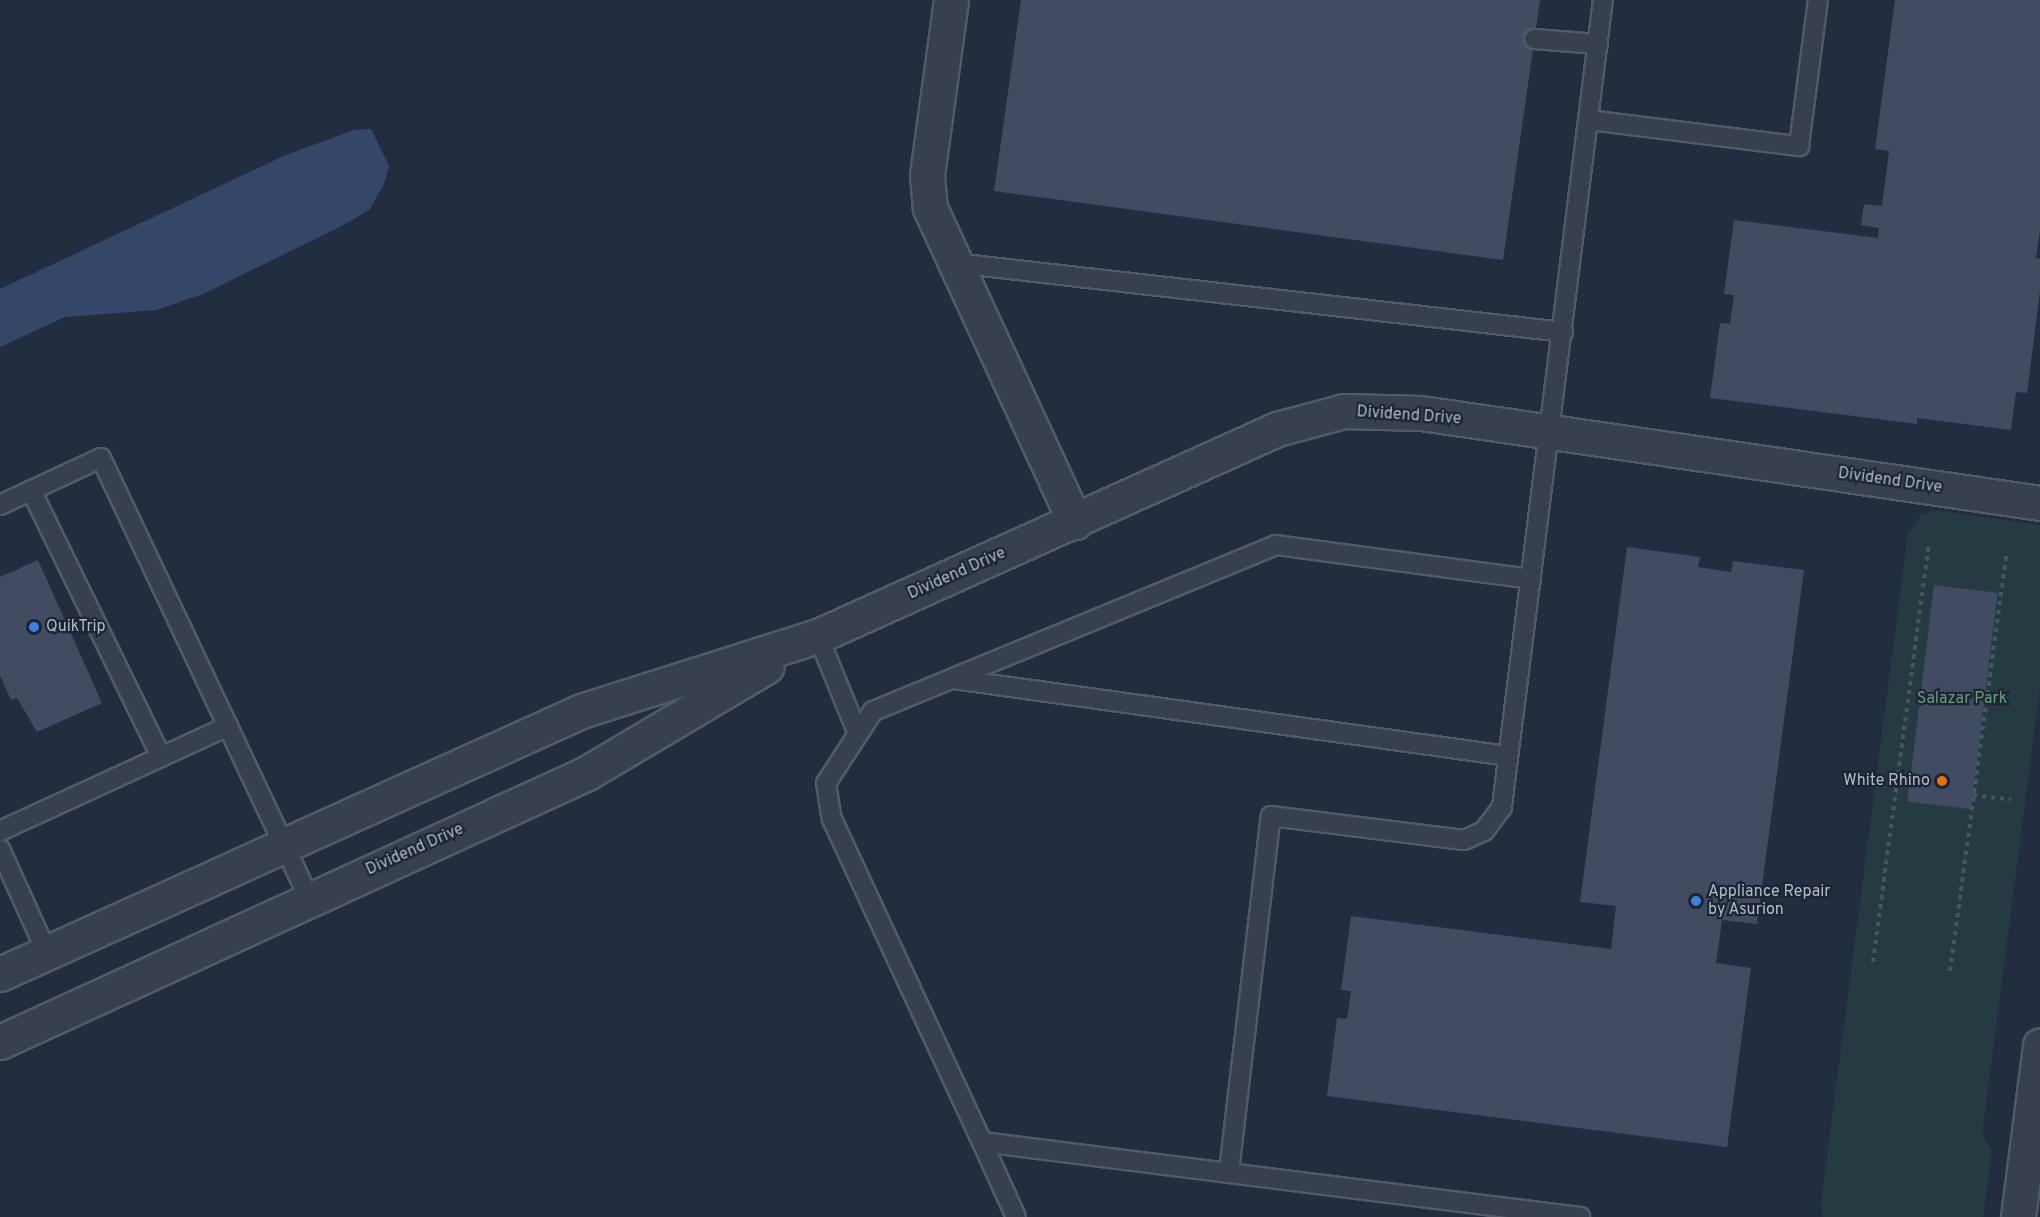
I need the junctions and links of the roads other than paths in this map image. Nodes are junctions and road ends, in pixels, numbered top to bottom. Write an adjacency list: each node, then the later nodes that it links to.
1 (951, 0): 7 (street)
2 (1603, 0): 5 (lane)
3 (1818, 0): 6 (lane)
4 (1534, 39): 5 (lane)
5 (1598, 44): 6 (lane)
6 (1589, 120): 8 (lane)
7 (955, 263): 8 (lane); 13 (street)
8 (1563, 332): 9 (lane)
9 (1550, 432): 11 (street, Dividend Drive); 13 (street, Dividend Drive); 14 (lane)
10 (31, 490): 12 (lane); 17 (lane); 20 (lane)
11 (2040, 503)
12 (0, 505)
13 (1075, 522): 15 (street, Dividend Drive)
14 (1531, 579): 16 (lane); 19 (lane)
15 (818, 636): 18 (lane); 22 (street, Dividend Drive); 24 (street, Dividend Drive)
16 (952, 679): 18 (lane); 19 (lane)
17 (228, 726): 20 (lane); 22 (lane)
18 (858, 734): 29 (lane)
19 (1508, 756): 30 (lane)
20 (161, 757): 21 (lane)
21 (0, 831)
22 (284, 845): 24 (lane); 25 (street, Dividend Drive)
23 (0, 849): 25 (lane)
24 (309, 898): 27 (street, Dividend Drive)
25 (46, 951): 26 (street, Dividend Drive)
26 (0, 974)
27 (0, 1042)
28 (2040, 1045): 33 (street)
29 (982, 1142): 30 (lane); 31 (lane)
30 (1229, 1171): 32 (lane)
31 (1016, 1217)
32 (1580, 1217)
33 (2018, 1217)

